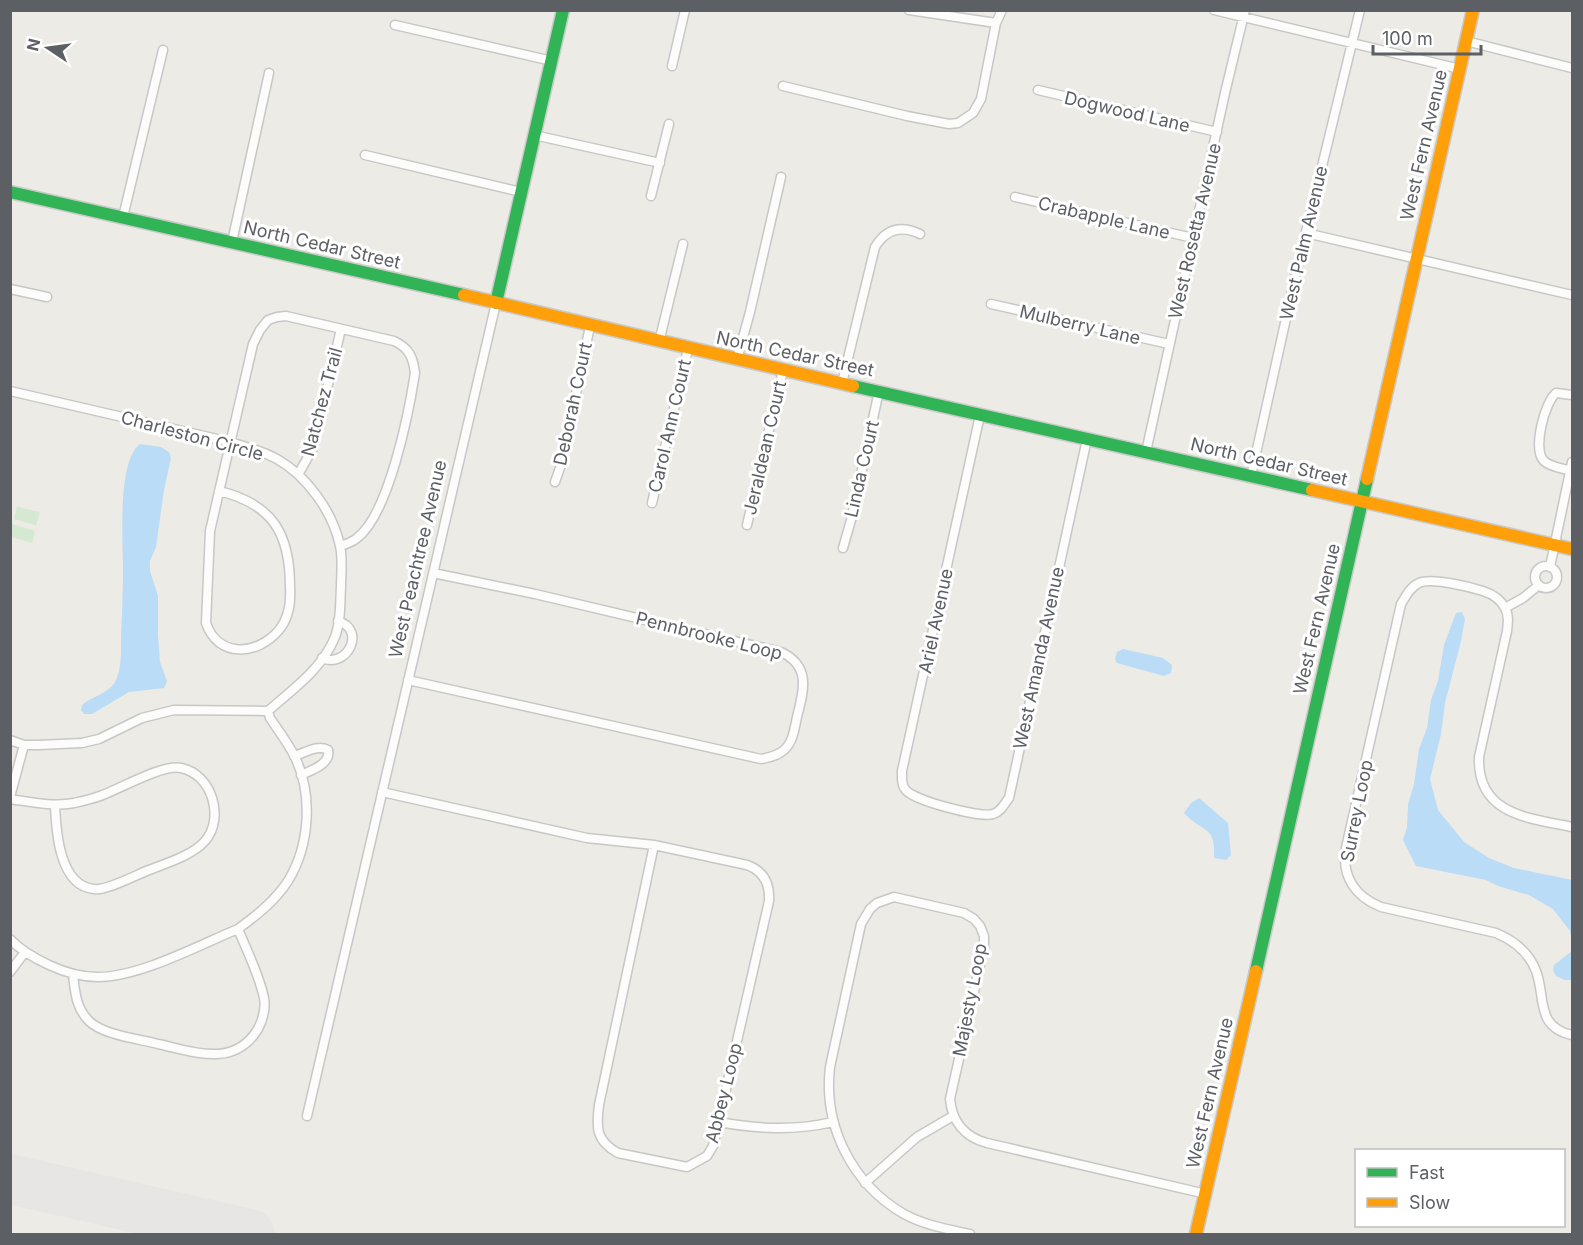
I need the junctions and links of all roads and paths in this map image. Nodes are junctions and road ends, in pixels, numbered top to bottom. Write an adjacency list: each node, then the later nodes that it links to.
1 (563, 10): 13 (street, West Peachtree Avenue)
2 (685, 10): 14 (street)
3 (909, 10): 8 (street)
4 (1214, 10): 7 (street)
5 (1360, 10): 11 (street, West Palm Avenue)
6 (1473, 10): 10 (street, West Fern Avenue)
7 (1244, 14): 11 (street); 21 (street, West Rosetta Avenue)
8 (998, 15): 18 (street)
9 (395, 25): 13 (street)
10 (1466, 41): 15 (street); 16 (street, West Fern Avenue)
11 (1351, 44): 16 (street); 31 (street, West Palm Avenue)
12 (163, 50): 30 (street)
13 (552, 61): 22 (street, West Peachtree Avenue)
14 (672, 66)
15 (1572, 68)
16 (1460, 69): 36 (street, West Fern Avenue)
17 (269, 73): 34 (street)
18 (783, 86)
19 (1038, 90): 21 (street, Dogwood Lane)
20 (669, 124): 24 (street)
21 (1217, 132): 33 (street, West Rosetta Avenue)
22 (534, 135): 24 (street); 27 (street, West Peachtree Avenue)
23 (365, 155): 27 (street)
24 (660, 163): 28 (street)
25 (781, 177): 47 (street)
26 (10, 192): 30 (street, North Cedar Street)
27 (521, 192): 40 (street, West Peachtree Avenue)
28 (651, 196)
29 (1015, 197): 33 (street, Crabapple Lane)
30 (123, 217): 34 (street, North Cedar Street)
31 (1306, 233): 36 (street); 59 (street, West Palm Avenue)
32 (920, 234): 49 (street)
33 (1193, 238): 45 (street, West Rosetta Avenue)
34 (232, 242): 40 (street, North Cedar Street)
35 (683, 244): 44 (street)
36 (1417, 258): 38 (street); 62 (street, West Fern Avenue)
37 (10, 289): 39 (street)
38 (1572, 295)
39 (47, 297)
40 (495, 303): 42 (street, North Cedar Street); 70 (street, West Peachtree Avenue)
41 (991, 304): 45 (street, Mulberry Lane)
42 (590, 326): 44 (street, North Cedar Street); 60 (street, Deborah Court)
43 (341, 329): 55 (street); 58 (street, Natchez Trail); 66 (street)
44 (659, 342): 46 (street, North Cedar Street)
45 (1169, 344): 56 (street, West Rosetta Avenue)
46 (688, 349): 47 (street, North Cedar Street); 63 (street, Carol Ann Court)
47 (737, 359): 48 (street, North Cedar Street)
48 (783, 370): 49 (street, North Cedar Street); 64 (street, Jeraldean Court)
49 (842, 383): 51 (street, North Cedar Street)
50 (10, 391): 55 (street, Charleston Circle)
51 (879, 391): 53 (street, North Cedar Street); 67 (street, Linda Court)
52 (1572, 395): 57 (street)
53 (980, 415): 54 (street, North Cedar Street); 83 (street, Ariel Avenue)
54 (1087, 440): 56 (street, North Cedar Street); 83 (street, West Amanda Avenue)
55 (230, 442): 58 (street, Charleston Circle); 61 (street)
56 (1146, 452): 59 (street, North Cedar Street)
57 (1571, 466): 65 (street)
58 (299, 474): 66 (street, Charleston Circle)
59 (1251, 476): 62 (street, North Cedar Street)
60 (555, 482)
61 (219, 491): 61 (street)
62 (1362, 501): 65 (street, North Cedar Street); 98 (street, West Fern Avenue)
63 (652, 503)
64 (747, 525)
65 (1554, 545): 68 (street, North Cedar Street); 69 (street)
66 (340, 546): 73 (street, Charleston Circle)
67 (843, 548)
68 (1572, 549)
69 (1550, 567): 71 (street); 71 (street)
70 (433, 573): 75 (street, West Peachtree Avenue); 75 (street, Pennbrooke Loop)
71 (1539, 585): 72 (street)
72 (1505, 608): 85 (street); 92 (street, Surrey Loop)
73 (338, 621): 74 (street, Charleston Circle); 74 (street)
74 (322, 658): 76 (street, Charleston Circle)
75 (408, 680): 81 (street, West Peachtree Avenue)
76 (268, 711): 78 (street); 79 (street)
77 (10, 740): 78 (street)
78 (24, 745): 82 (street)
79 (294, 756): 80 (street); 80 (street)
80 (301, 775): 87 (street)
81 (382, 792): 86 (street, Abbey Loop); 93 (street, West Peachtree Avenue)
82 (10, 798): 84 (street)
83 (938, 804)
84 (55, 805): 84 (street)
85 (1572, 827)
86 (654, 845): 95 (street, Abbey Loop); 95 (street, Abbey Loop)
87 (238, 929): 91 (street); 91 (street)
88 (10, 939): 89 (street)
89 (25, 952): 90 (street); 91 (street)
90 (10, 972)
91 (73, 975)
92 (1572, 1035)
93 (307, 1116)
94 (953, 1116): 96 (street, Majesty Loop); 97 (street); 98 (street)
95 (719, 1122): 96 (street)
96 (833, 1122): 97 (street, Majesty Loop)
97 (866, 1183): 99 (street, Majesty Loop)
98 (1206, 1194): 100 (street, West Fern Avenue)
99 (970, 1234)
100 (1196, 1234)

